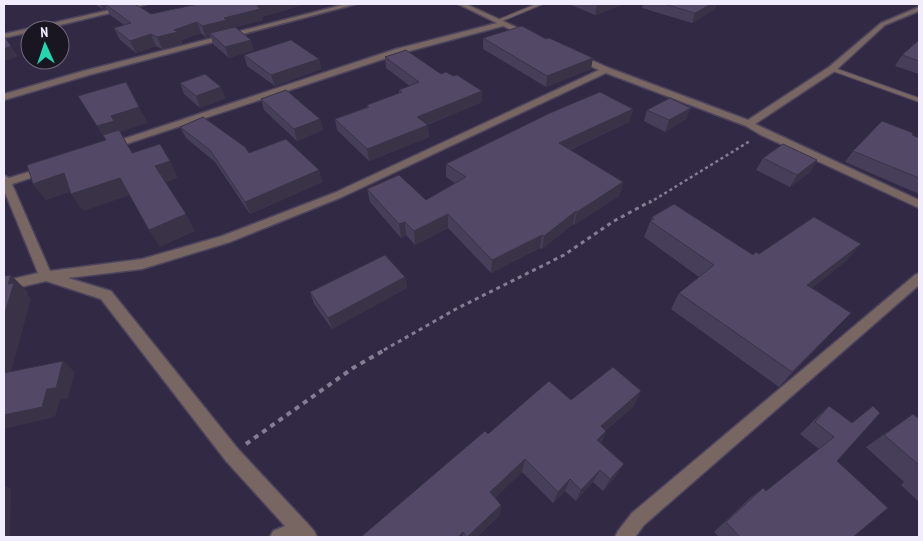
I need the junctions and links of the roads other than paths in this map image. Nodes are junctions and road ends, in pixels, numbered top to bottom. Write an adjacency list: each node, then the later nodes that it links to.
1 (144, 4): 7 (street)
2 (353, 4): 12 (street)
3 (461, 4): 6 (street)
4 (540, 4): 6 (lane)
5 (919, 9): 10 (street)
6 (501, 22): 8 (street); 15 (street)
7 (4, 36)
8 (538, 39)
9 (572, 54): 11 (street)
10 (832, 69): 13 (lane); 14 (street)
11 (606, 70): 14 (street); 19 (street)
12 (4, 97)
13 (919, 100)
14 (749, 124): 18 (street)
15 (106, 148)
16 (51, 168): 17 (street)
17 (5, 180): 19 (street)
18 (919, 204)
19 (46, 276): 21 (street); 22 (street)
20 (919, 278): 24 (street)
21 (4, 286)
22 (305, 533): 23 (street)
23 (279, 537)
24 (624, 537)

